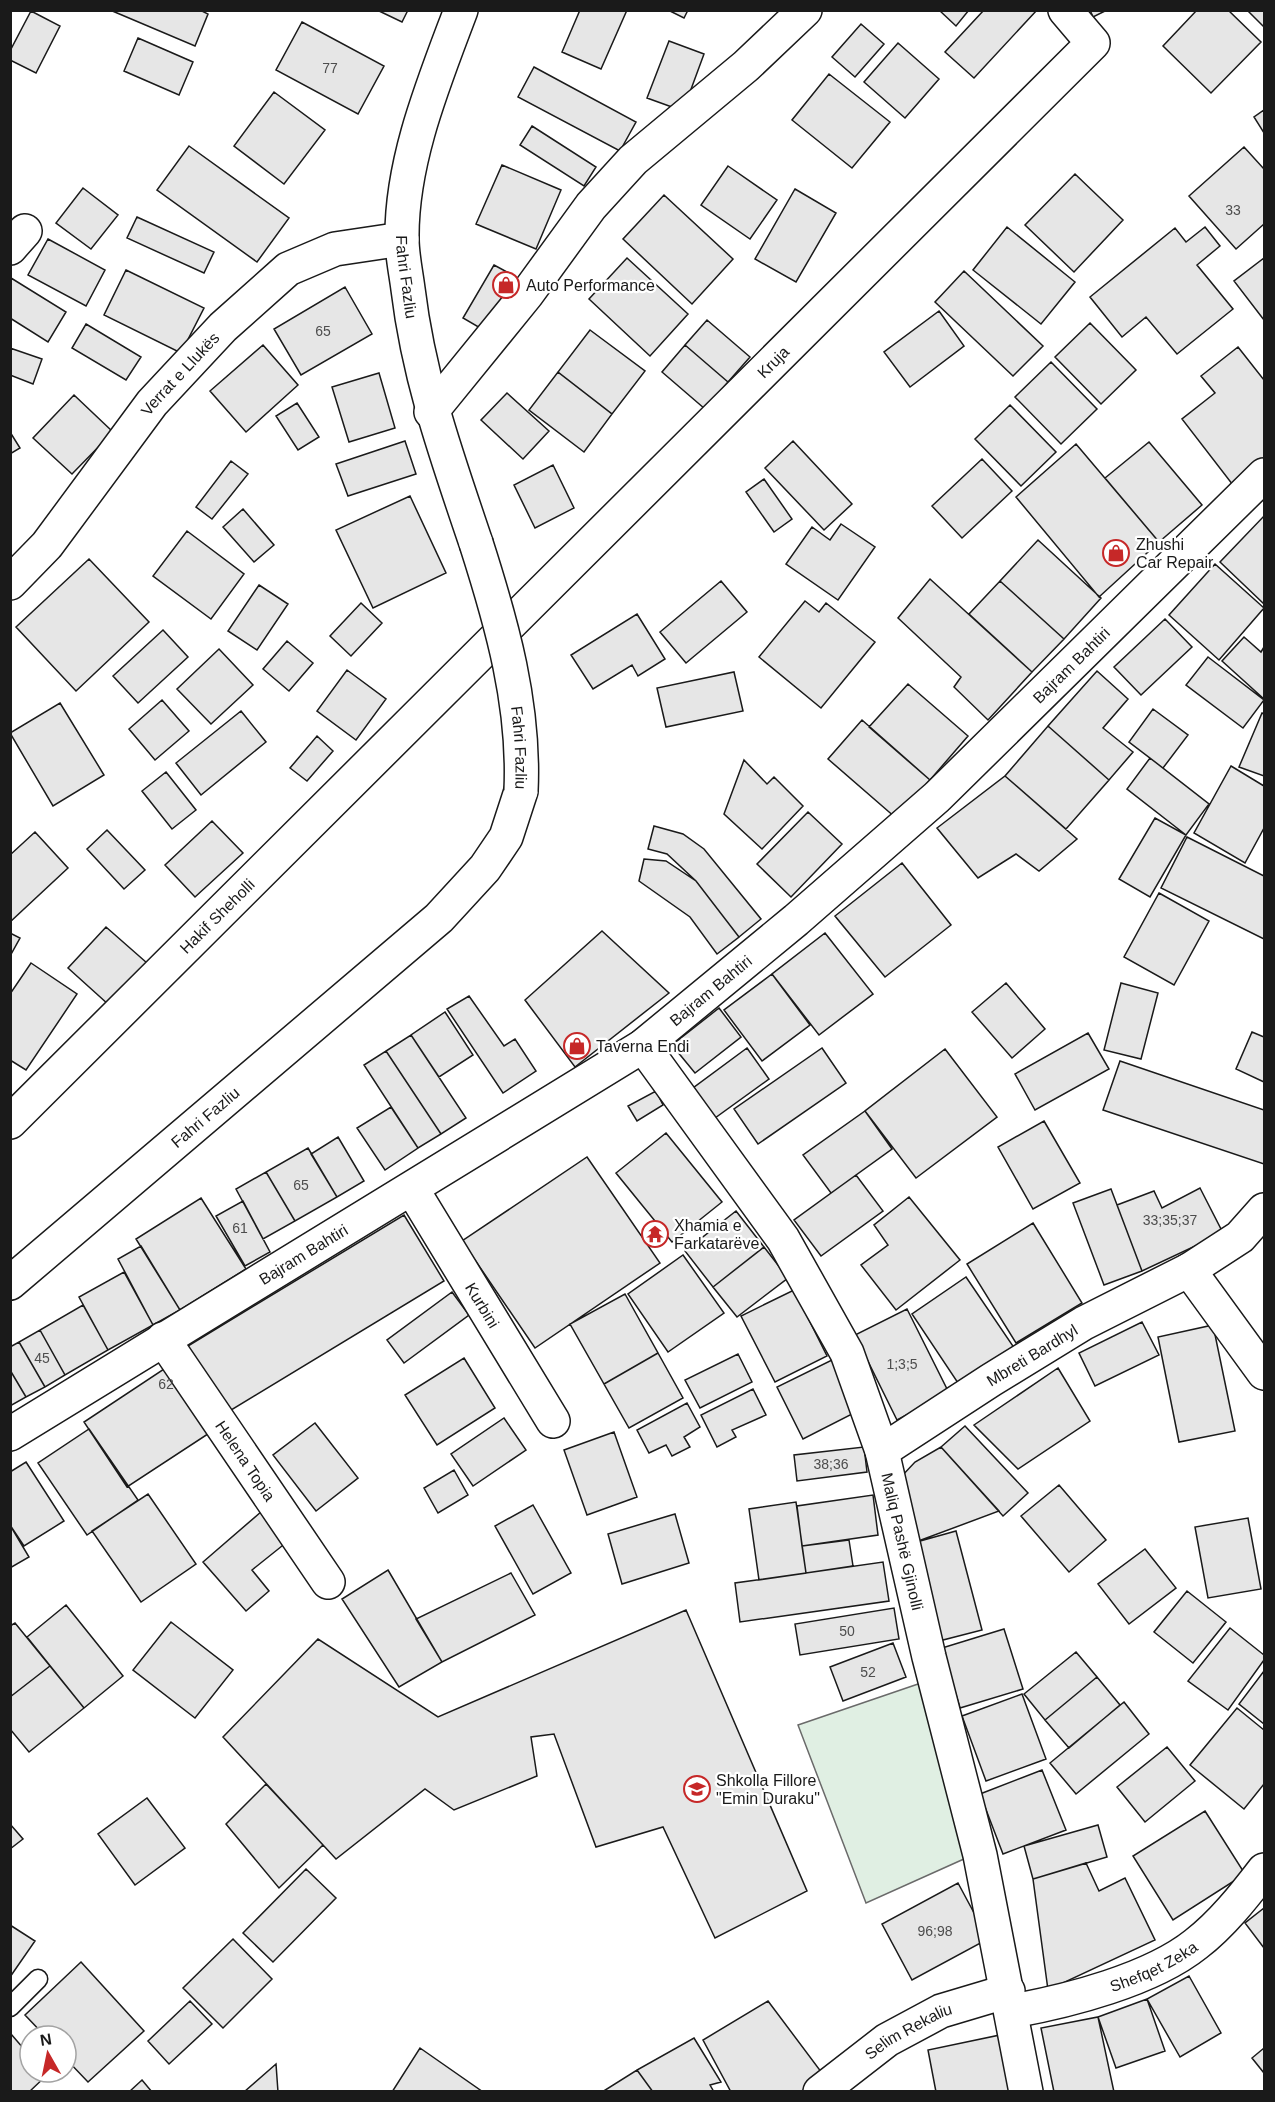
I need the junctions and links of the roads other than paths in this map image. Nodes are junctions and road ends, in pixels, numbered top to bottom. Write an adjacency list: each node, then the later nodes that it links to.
1 (461, 10): 4 (street, Fahri Fazliu)
2 (805, 10): 5 (street)
3 (1065, 10): 8 (street, Kruja)
4 (402, 239): 5 (street, Fahri Fazliu); 7 (street, Verrat e Llukës)
5 (431, 412): 14 (street, Fahri Fazliu, bridge)
6 (1264, 476): 9 (street, Bajram Bahtiri)
7 (10, 583)
8 (424, 711): 10 (street, Hakif Sheholli)
9 (643, 1046): 11 (street, Bajram Bahtiri); 19 (street, Maliq Pashë Gjinolli)
10 (10, 1122)
11 (412, 1189): 15 (street, Bajram Bahtiri); 17 (street, Kurbini)
12 (1264, 1210): 13 (street, Mbreti Bardhyl)
13 (1189, 1270): 16 (street); 19 (street, Mbreti Bardhyl)
14 (10, 1283)
15 (163, 1339): 18 (street, Bajram Bahtiri); 20 (street, Helena Topia)
16 (1264, 1373)
17 (553, 1421)
18 (10, 1434)
19 (882, 1451): 23 (street, Maliq Pashë Gjinolli)
20 (328, 1582)
21 (1264, 1870): 23 (street, Shefqet Zeka)
22 (38, 1979): 24 (lane)
23 (1011, 2001): 25 (street, Selim Rekaliu); 26 (street, Maliq Pashë Gjinolli)
24 (10, 2007)
25 (820, 2091)
26 (1026, 2091)

